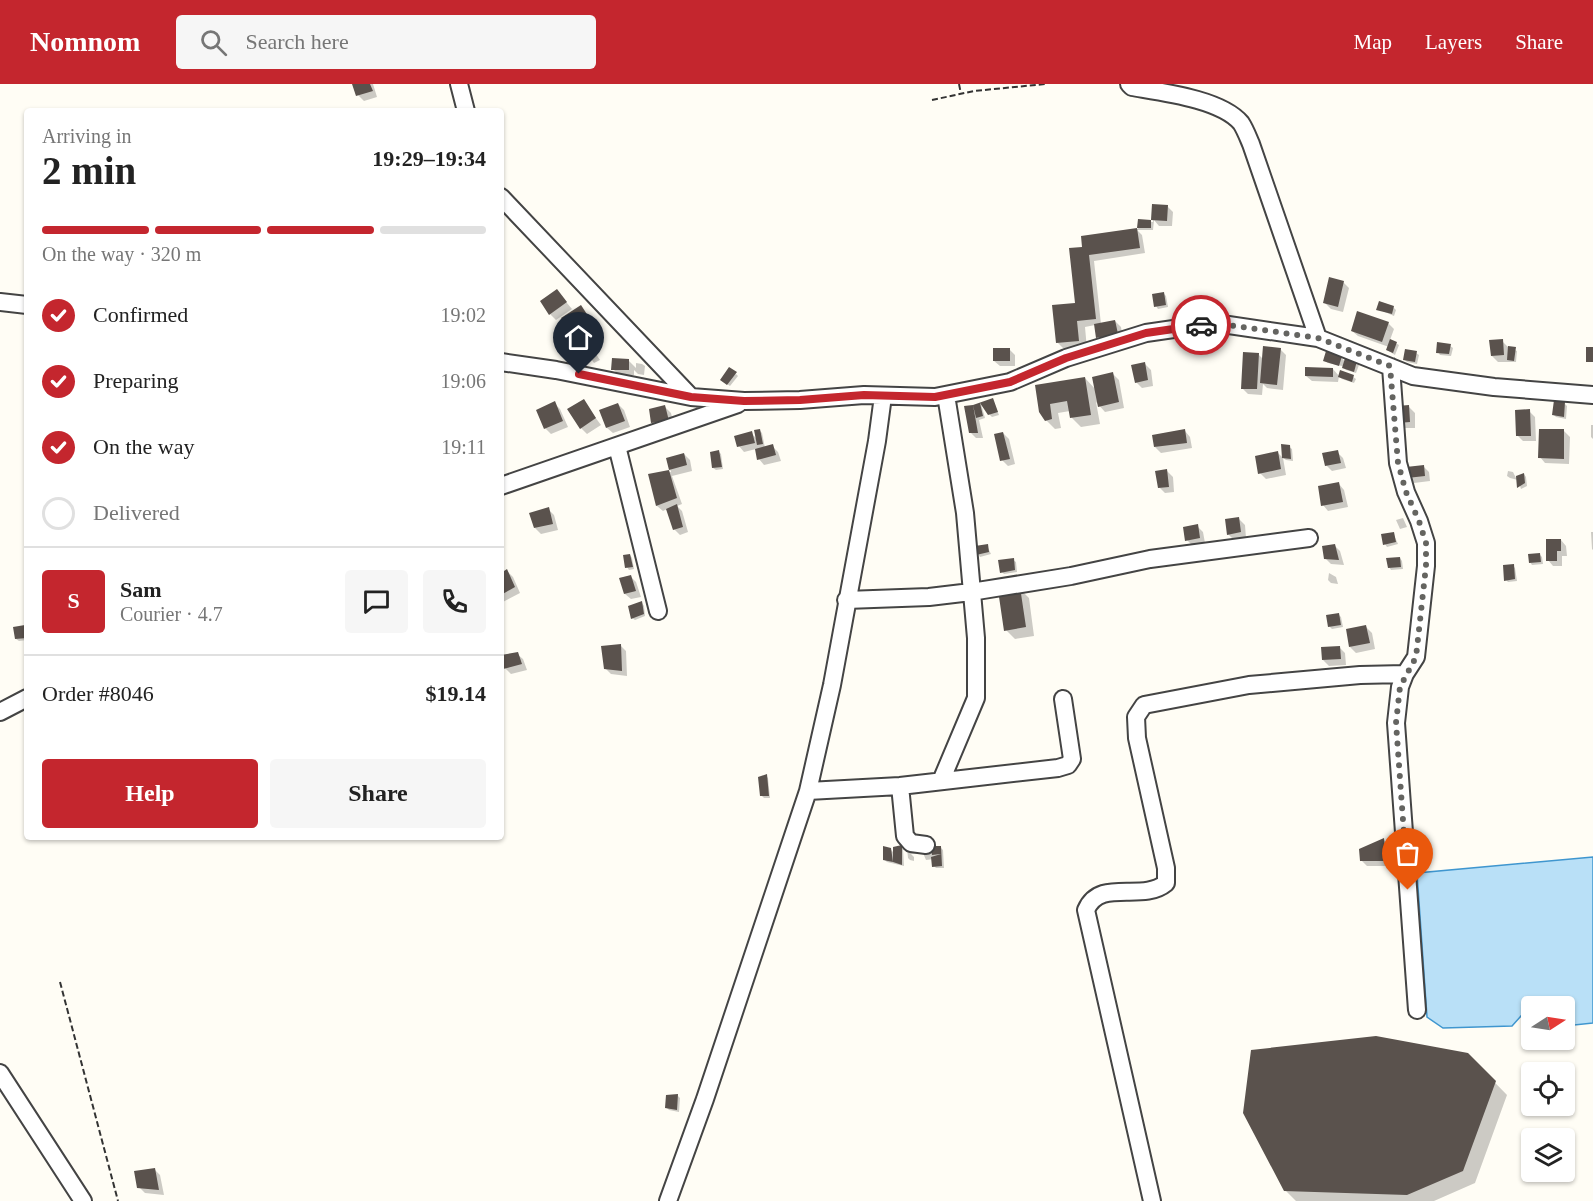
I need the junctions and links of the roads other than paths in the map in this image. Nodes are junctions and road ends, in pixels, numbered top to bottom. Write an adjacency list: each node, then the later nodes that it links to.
1 (459, 84): 3 (street)
2 (1129, 84): 7 (street)
3 (465, 108)
4 (504, 199): 13 (street)
5 (0, 302): 6 (street)
6 (24, 305)
7 (1318, 338): 9 (street); 10 (street)
8 (504, 362): 13 (street)
9 (1390, 366): 11 (street); 21 (street)
10 (946, 395): 12 (street); 18 (street)
11 (1593, 395)
12 (883, 396): 14 (street); 19 (street)
13 (691, 397): 14 (street)
14 (744, 401): 15 (street)
15 (617, 446): 16 (street); 20 (street)
16 (504, 485)
17 (1309, 538): 18 (street)
18 (971, 592): 19 (street); 25 (street)
19 (846, 600): 27 (street)
20 (658, 611)
21 (1405, 674): 29 (street); 33 (street)
22 (1063, 699): 25 (street)
23 (24, 700): 24 (street)
24 (0, 712)
25 (941, 782): 26 (street)
26 (900, 786): 27 (street); 28 (street)
27 (808, 791): 32 (street)
28 (926, 845)
29 (1417, 1010)
30 (0, 1073): 31 (street)
31 (83, 1201)
32 (668, 1201)
33 (1152, 1201)

